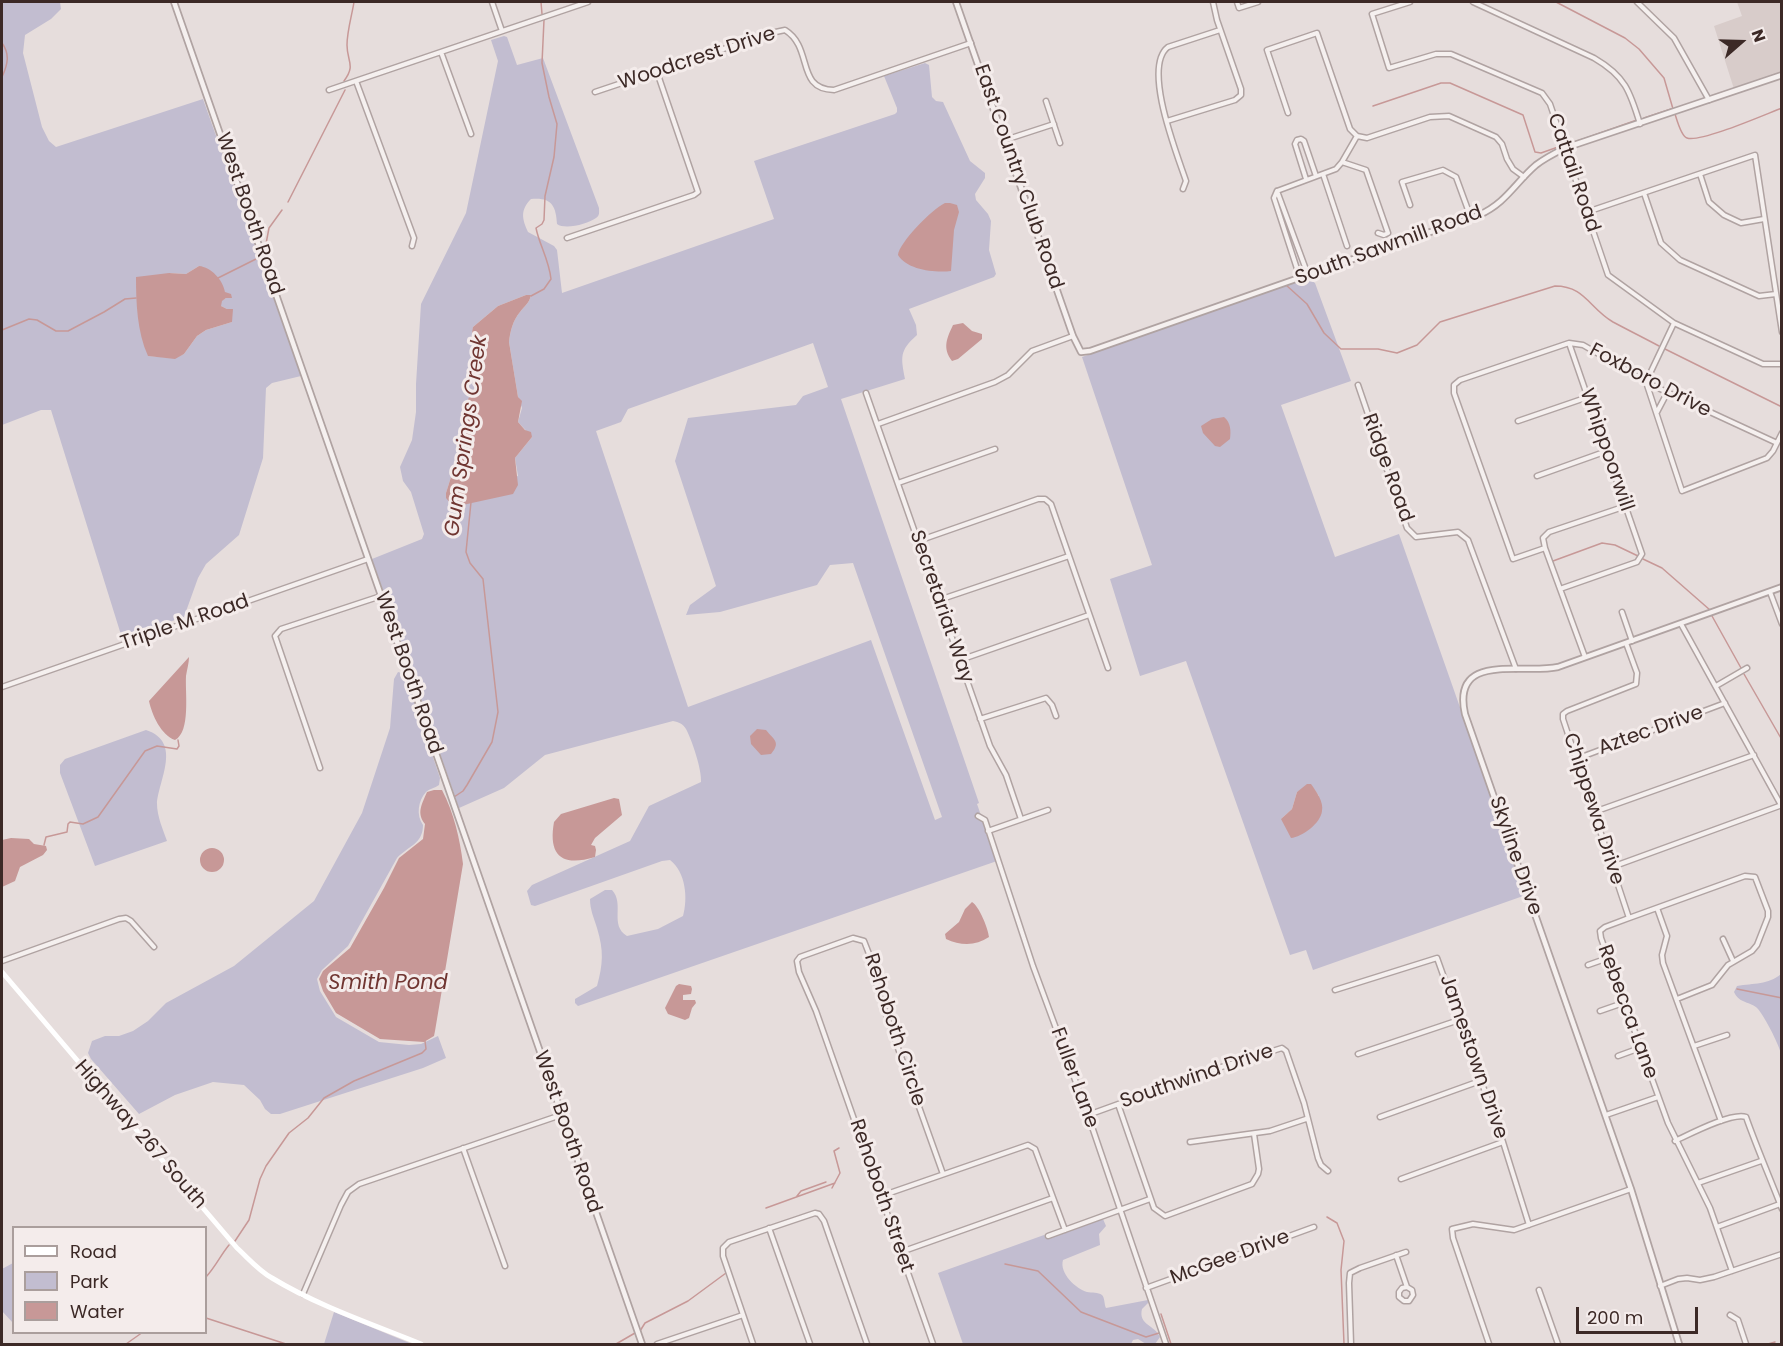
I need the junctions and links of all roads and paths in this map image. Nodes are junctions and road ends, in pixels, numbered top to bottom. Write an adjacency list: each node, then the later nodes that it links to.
1 (174, 2): 75 (street, West Booth Road)
2 (492, 2): 12 (street)
3 (588, 2): 12 (street)
4 (956, 2): 13 (street, East Country Club Road)
5 (1213, 2): 11 (street)
6 (1237, 2): 7 (street)
7 (1258, 2)
8 (1410, 2): 30 (street, Cattail Road)
9 (1473, 2): 25 (street)
10 (1636, 2): 20 (street)
11 (1220, 30): 23 (street); 23 (street)
12 (502, 31): 14 (street)
13 (971, 44): 15 (street, Woodcrest Drive); 28 (street, East Country Club Road)
14 (441, 52): 17 (street); 26 (street)
15 (657, 72): 19 (street, Woodcrest Drive); 45 (street)
16 (1782, 75): 20 (street, South Sawmill Road)
17 (356, 81): 18 (street); 46 (street)
18 (330, 90)
19 (595, 92)
20 (1709, 100): 25 (street, South Sawmill Road)
21 (1046, 101): 24 (street)
22 (1288, 113): 27 (street)
23 (1167, 121): 37 (street)
24 (1054, 124): 28 (street); 29 (street)
25 (1640, 124): 30 (street, South Sawmill Road)
26 (471, 134)
27 (1357, 136): 31 (street); 35 (street)
28 (1005, 140): 53 (street, East Country Club Road)
29 (1060, 142)
30 (1565, 148): 35 (street, South Sawmill Road); 41 (street, Cattail Road)
31 (1342, 162): 32 (street); 44 (street)
32 (1323, 174): 34 (street); 47 (street)
33 (1700, 174): 39 (street); 43 (street); 43 (street)
34 (1316, 176): 36 (street); 36 (street)
35 (1524, 178): 42 (street, South Sawmill Road)
36 (1306, 179): 38 (street)
37 (1184, 189)
38 (1277, 190): 48 (street); 49 (street)
39 (1644, 193): 41 (street); 50 (street)
40 (1410, 206): 42 (street)
41 (1587, 212): 51 (street, Cattail Road)
42 (1471, 218): 48 (street, South Sawmill Road)
43 (1764, 219): 50 (street)
44 (1378, 233)
45 (567, 238)
46 (412, 246)
47 (1347, 246)
48 (1308, 275): 49 (street, South Sawmill Road)
49 (1300, 278): 55 (street, South Sawmill Road)
50 (1776, 294): 52 (street)
51 (1674, 323): 56 (street, Cattail Road); 57 (street)
52 (1782, 332)
53 (1073, 336): 55 (street, East Country Club Road); 64 (street)
54 (1569, 343): 57 (street, Foxboro Drive); 61 (street, Whippoorwill); 73 (street, Foxboro Drive)
55 (1081, 352)
56 (1782, 364)
57 (1646, 382): 60 (street, Foxboro Drive); 62 (street)
58 (1358, 385): 91 (street, Ridge Road)
59 (866, 393): 64 (street, Secretariat Way)
60 (1667, 393): 62 (street); 66 (street, Foxboro Drive)
61 (1588, 397): 63 (street); 68 (street, Whippoorwill)
62 (1656, 413): 66 (street)
63 (1518, 421)
64 (878, 424): 70 (street, Secretariat Way)
65 (1782, 433): 66 (street)
66 (1777, 443)
67 (995, 448): 70 (street)
68 (1607, 451): 69 (street); 71 (street, Whippoorwill)
69 (1537, 476)
70 (898, 483): 72 (street, Secretariat Way)
71 (1626, 506): 73 (street); 77 (street, Whippoorwill)
72 (918, 541): 74 (street); 80 (street, Secretariat Way)
73 (1545, 548): 77 (street)
74 (1069, 556): 80 (street); 82 (street)
75 (368, 559): 79 (street, West Booth Road); 93 (street, Triple M Road)
76 (1782, 587): 78 (street, Skyline Drive)
77 (1560, 589): 87 (street)
78 (1770, 592): 83 (street, Skyline Drive); 84 (street)
79 (381, 596): 99 (street); 130 (street, West Booth Road)
80 (939, 600): 88 (street, Secretariat Way)
81 (1622, 612): 85 (street)
82 (1089, 615): 88 (street); 89 (street)
83 (1681, 624): 85 (street, Skyline Drive); 92 (street)
84 (1782, 624)
85 (1632, 641): 86 (street, Skyline Drive)
86 (1626, 643): 87 (street, Skyline Drive); 98 (street, Chippewa Drive)
87 (1585, 657): 91 (street, Skyline Drive)
88 (960, 660): 96 (street, Secretariat Way)
89 (1108, 668)
90 (1747, 668): 92 (street)
91 (1516, 669): 132 (street, Skyline Drive)
92 (1716, 686): 94 (street)
93 (2, 687)
94 (1725, 703): 97 (street); 98 (street, Aztec Drive)
95 (1056, 716): 96 (street)
96 (980, 719): 104 (street, Secretariat Way)
97 (1754, 755): 100 (street); 102 (street)
98 (1576, 759): 102 (street, Chippewa Drive)
99 (320, 768)
100 (1781, 805): 106 (street)
101 (1048, 810): 104 (street)
102 (1594, 812): 106 (street, Chippewa Drive)
103 (978, 816): 105 (street, Fuller Lane)
104 (1021, 819): 105 (street)
105 (988, 831): 131 (street, Fuller Lane)
106 (1612, 867): 108 (street, Chippewa Drive)
107 (1657, 908): 108 (street, Rebecca Lane); 113 (street, Rebecca Lane); 117 (street)
108 (1629, 918): 111 (street, Rebecca Lane)
109 (1723, 939): 113 (street)
110 (154, 947): 112 (street)
111 (1608, 958): 114 (street); 118 (street, Rebecca Lane)
112 (2, 961)
113 (1733, 961): 117 (street, Rebecca Lane)
114 (1588, 965)
115 (2, 972): 168 (main road, Highway 267 South)
116 (1335, 990): 120 (street, Jamestown Drive)
117 (1677, 999): 122 (street)
118 (1623, 1003): 119 (street); 124 (street, Rebecca Lane)
119 (1600, 1011)
120 (1459, 1020): 125 (street); 127 (street, Jamestown Drive)
121 (1727, 1035): 122 (street)
122 (1694, 1046): 135 (street)
123 (829, 1048): 143 (street, Rehoboth Circle); 147 (street, Rehoboth Street)
124 (1640, 1048): 126 (street); 128 (street, Rebecca Lane)
125 (1358, 1054)
126 (1618, 1056)
127 (1480, 1081): 133 (street); 139 (street, Jamestown Drive)
128 (1658, 1097): 132 (street); 137 (street, Rebecca Lane)
129 (1118, 1104): 131 (street, Southwind Drive); 134 (street, Southwind Drive); 149 (street)
130 (561, 1115): 140 (street); 172 (street, West Booth Road)
131 (1088, 1115): 151 (street, Fuller Lane)
132 (1606, 1115): 146 (street, Skyline Drive)
133 (1380, 1117)
134 (1306, 1119): 136 (street); 142 (street, Southwind Drive)
135 (1721, 1121): 137 (street); 141 (street)
136 (1254, 1134): 138 (street); 149 (street)
137 (1675, 1141): 145 (street, Rebecca Lane)
138 (1190, 1142)
139 (1503, 1142): 144 (street); 152 (street, Jamestown Drive)
140 (463, 1148): 162 (street); 168 (street)
141 (1761, 1161): 145 (street); 150 (street)
142 (1328, 1171)
143 (943, 1174): 147 (street); 148 (street)
144 (1401, 1179)
145 (1698, 1182): 154 (street, Rebecca Lane)
146 (1631, 1189): 152 (street); 164 (street, Skyline Drive)
147 (881, 1196): 158 (street, Rehoboth Street)
148 (1053, 1198): 156 (street); 158 (street)
149 (1150, 1199): 151 (street)
150 (1781, 1206): 154 (street)
151 (1120, 1210): 156 (street); 166 (street, Fuller Lane)
152 (1529, 1225): 180 (street)
153 (1314, 1227): 166 (street, McGee Drive)
154 (1717, 1227): 163 (street, Rebecca Lane)
155 (769, 1228): 169 (street); 175 (street); 176 (street)
156 (1065, 1230): 157 (street)
157 (1048, 1236)
158 (900, 1252): 177 (street, Rehoboth Street)
159 (1406, 1252): 161 (street)
160 (1782, 1254): 163 (street)
161 (1396, 1255): 165 (street); 179 (street)
162 (505, 1266)
163 (1732, 1271): 164 (street)
164 (1660, 1286): 182 (street, Skyline Drive)
165 (1407, 1287)
166 (1146, 1288): 178 (street, Fuller Lane)
167 (1539, 1290): 181 (street)
168 (303, 1294): 171 (main road, Highway 267 South)
169 (743, 1315): 173 (street); 174 (street)
170 (1730, 1315): 183 (street)
171 (422, 1344)
172 (642, 1344)
173 (657, 1344)
174 (753, 1344)
175 (810, 1344)
176 (867, 1344)
177 (933, 1344)
178 (1166, 1344)
179 (1351, 1344)
180 (1489, 1344)
181 (1558, 1344)
182 (1679, 1344)
183 (1746, 1344)

